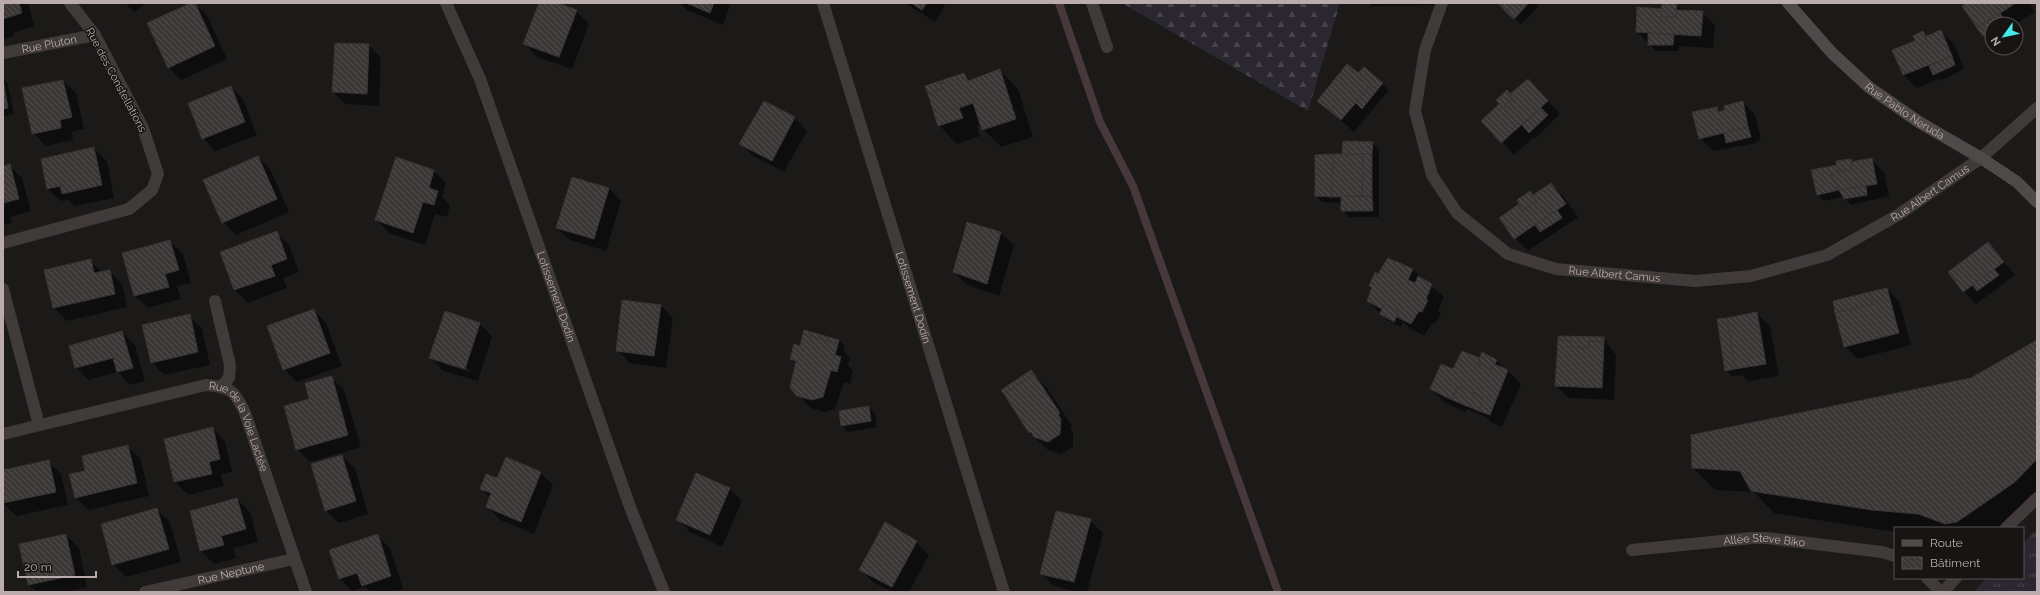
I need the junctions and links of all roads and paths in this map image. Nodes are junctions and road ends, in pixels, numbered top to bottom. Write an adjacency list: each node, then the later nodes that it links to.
1 (70, 3): 7 (street, Rue des Constellations)
2 (446, 3): 28 (street, Lotissement Dodin)
3 (823, 3): 29 (street, Lotissement Dodin)
4 (1092, 3): 8 (street)
5 (1442, 3): 11 (street, Rue Albert Camus)
6 (1788, 3): 11 (main road, Rue Pablo Neruda)
7 (95, 35): 9 (street, Rue Pluton); 13 (street, Rue des Constellations)
8 (1107, 47)
9 (3, 54)
10 (2037, 108): 11 (street, Rue Albert Camus)
11 (1981, 158): 12 (main road, Rue Pablo Neruda)
12 (2037, 202)
13 (3, 243)
14 (3, 289): 17 (street)
15 (215, 301): 16 (street)
16 (222, 386): 17 (street, Rue de la Voie Lactée); 23 (street, Rue de la Voie Lactée)
17 (39, 425): 18 (street, Rue de la Voie Lactée)
18 (3, 434)
19 (2037, 498): 20 (street)
20 (2007, 527)
21 (1632, 550): 22 (street, Allée Steve Biko)
22 (1894, 556)
23 (294, 559): 26 (street, Rue Neptune); 27 (street, Rue de la Voie Lactée)
24 (1928, 579): 30 (street)
25 (1955, 579): 30 (street)
26 (145, 592)
27 (306, 592)
28 (664, 592)
29 (1004, 592)
30 (1942, 592)

